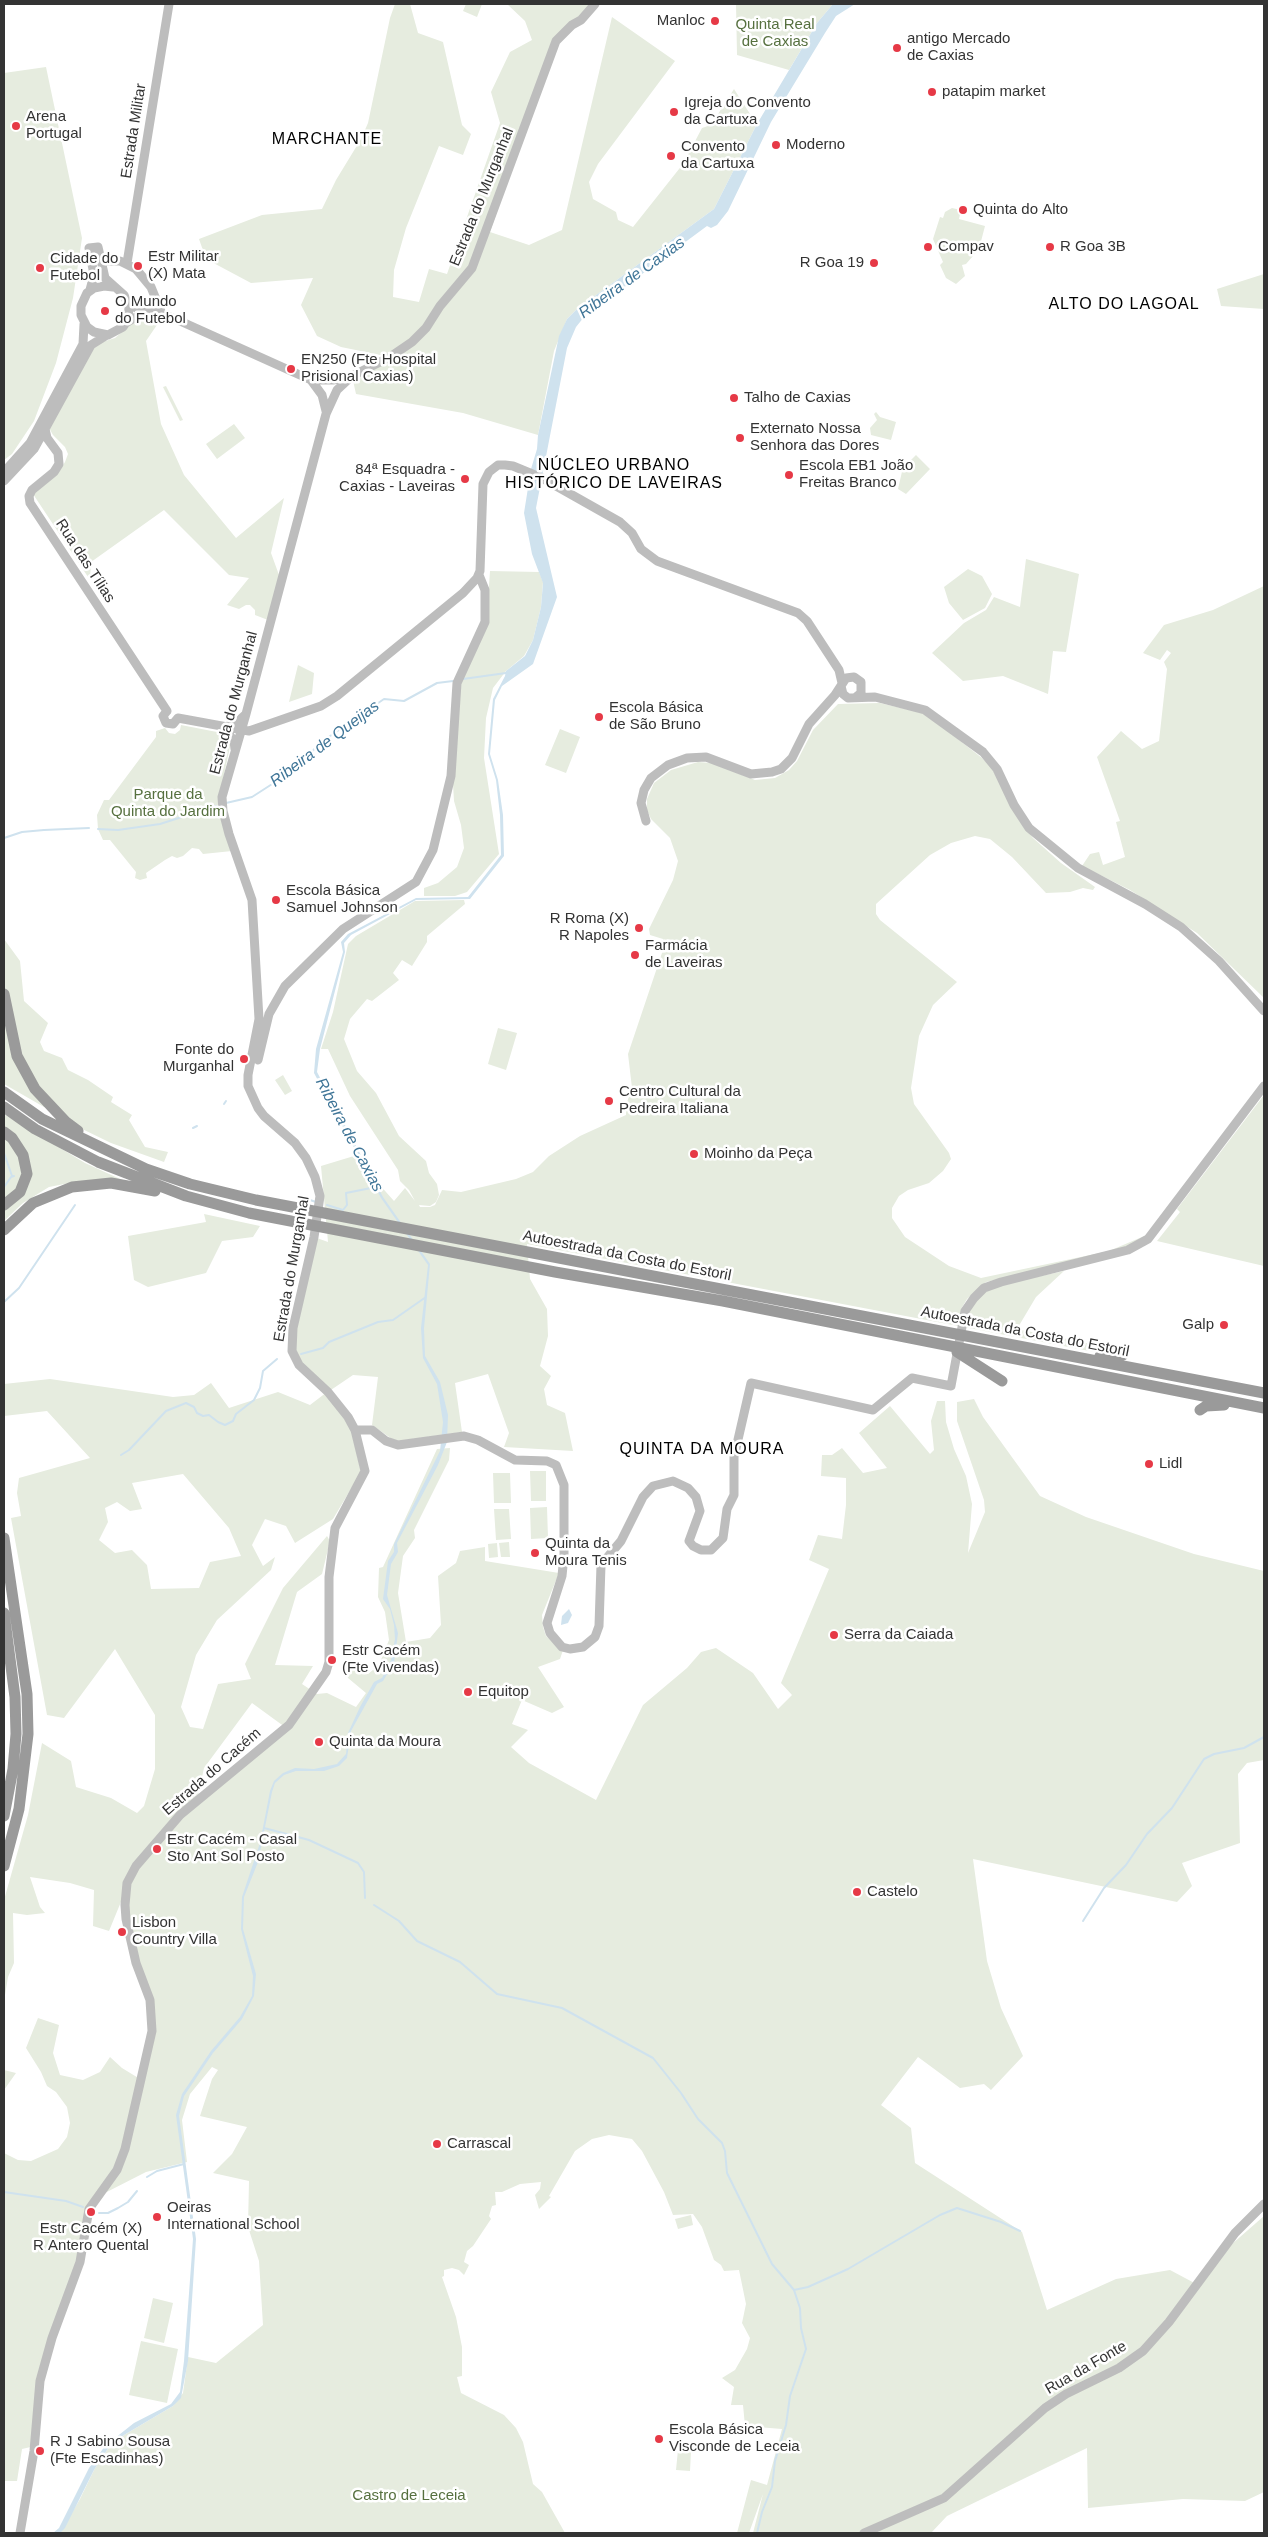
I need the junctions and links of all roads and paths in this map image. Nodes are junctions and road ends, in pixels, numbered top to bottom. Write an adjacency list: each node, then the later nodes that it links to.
1 (169, 4): 4 (street, Estrada Militar)
2 (595, 4): 14 (street, Estrada do Murganhal)
3 (101, 261): 4 (street); 5 (street); 6 (street)
4 (127, 264): 7 (street)
5 (113, 287): 6 (street); 8 (street)
6 (90, 290): 12 (street)
7 (155, 296): 9 (street); 10 (street)
8 (128, 302): 9 (street); 11 (street)
9 (146, 310): 10 (street)
10 (166, 315): 11 (street); 15 (street)
11 (126, 323): 13 (street)
12 (84, 324): 13 (street); 21 (street)
13 (108, 335): 18 (street)
14 (352, 376): 16 (street, Estrada do Murganhal); 17 (street, Estrada do Murganhal)
15 (311, 380): 16 (street, Estrada do Murganhal); 17 (street)
16 (333, 380): 17 (street, Estrada do Murganhal)
17 (328, 399): 29 (street, Estrada do Murganhal)
18 (46, 429): 19 (street); 20 (street)
19 (55, 448): 20 (street); 30 (street, Rua das Tílias)
20 (34, 449): 22 (street)
21 (4, 472)
22 (4, 481)
23 (479, 575): 24 (street); 31 (street); 39 (street)
24 (841, 685): 25 (street); 27 (street); 28 (street)
25 (862, 688): 26 (street); 27 (street)
26 (875, 697): 27 (street); 36 (street)
27 (853, 698): 28 (street)
28 (825, 706): 34 (street)
29 (246, 714): 30 (street); 31 (street); 32 (street, Estrada do Murganhal)
30 (224, 727): 32 (street); 33 (street)
31 (264, 727): 32 (street)
32 (242, 730): 33 (street, Estrada do Murganhal)
33 (236, 750): 55 (street, Estrada do Murganhal)
34 (646, 821)
35 (4, 994): 44 (highway)
36 (1256, 1000): 37 (street); 38 (street)
37 (1264, 1006)
38 (1264, 1011)
39 (258, 1060)
40 (1264, 1086): 55 (street)
41 (4, 1092): 44 (highway, Autoestrada da Costa do Estoril)
42 (4, 1107): 45 (highway, Autoestrada da Costa do Estoril)
43 (4, 1132): 46 (highway)
44 (104, 1150): 49 (highway, Autoestrada da Costa do Estoril)
45 (186, 1196): 47 (highway); 48 (highway, Autoestrada da Costa do Estoril)
46 (4, 1205)
47 (4, 1230)
48 (949, 1347): 51 (highway); 53 (highway, Autoestrada da Costa do Estoril)
49 (1063, 1354): 50 (highway); 52 (highway, Autoestrada da Costa do Estoril)
50 (1123, 1355)
51 (1002, 1381)
52 (1264, 1393)
53 (1264, 1408): 54 (highway)
54 (1200, 1410)
55 (355, 1430): 61 (street, Estrada do Cacém)
56 (4, 1538): 59 (highway)
57 (4, 1613): 58 (highway)
58 (4, 1816)
59 (4, 1866)
60 (1264, 2204): 62 (street, Rua da Fonte)
61 (20, 2533)
62 (864, 2533)

